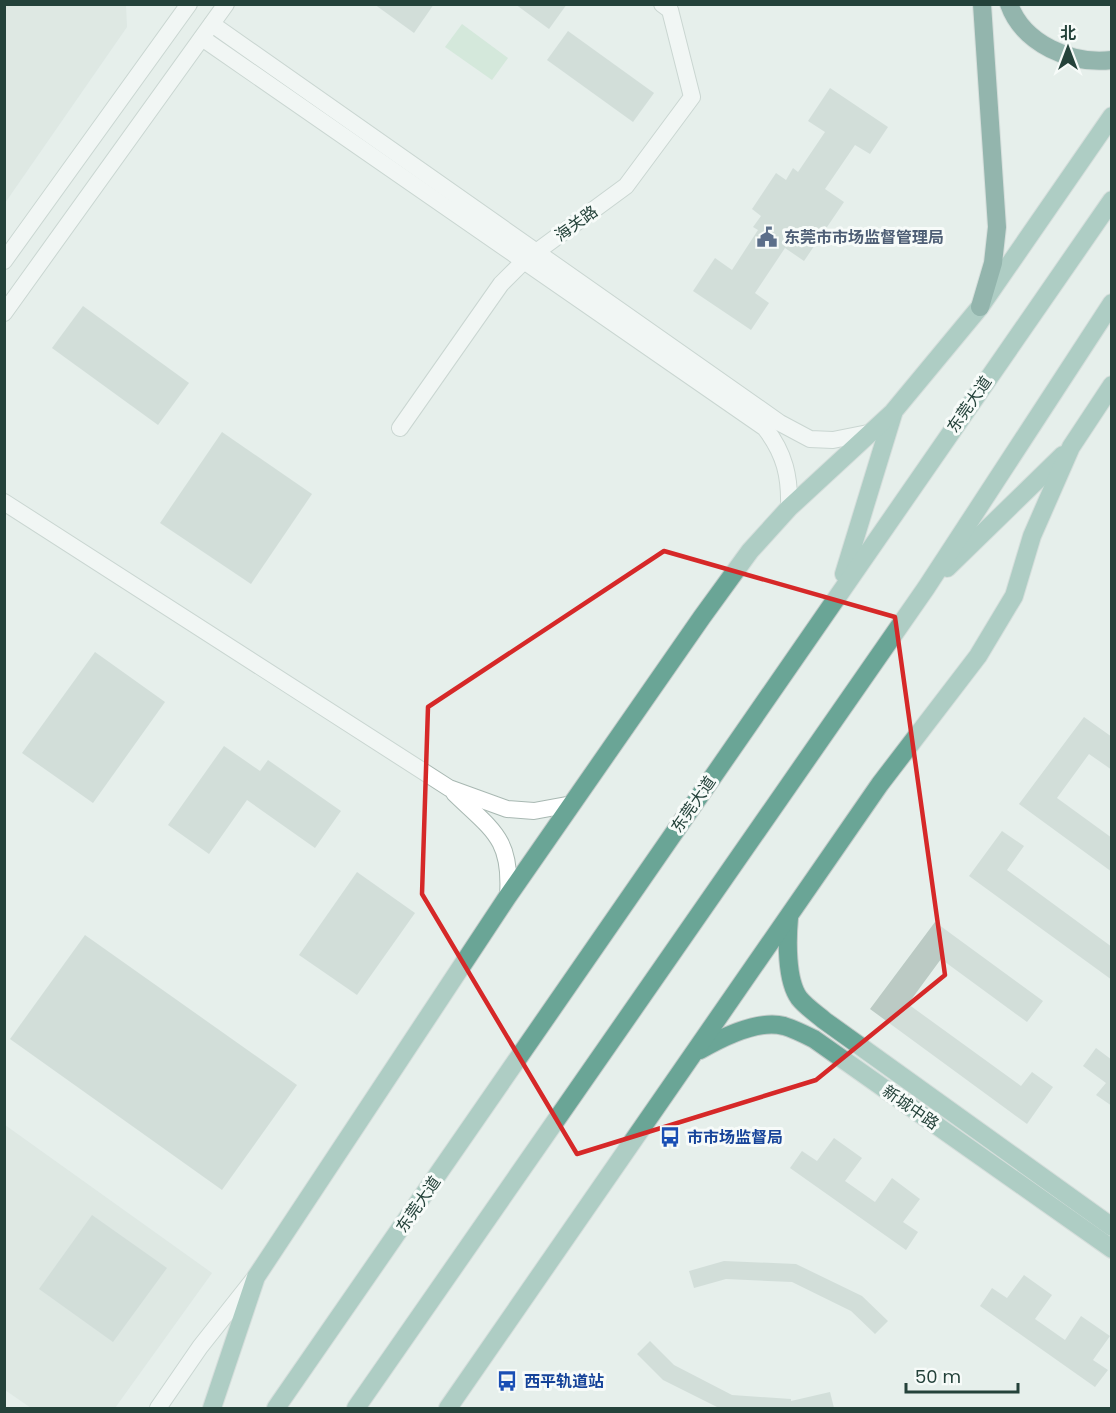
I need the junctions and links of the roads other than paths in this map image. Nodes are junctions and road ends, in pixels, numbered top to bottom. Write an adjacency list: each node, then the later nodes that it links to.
1 (226, 4): 6 (street)
2 (662, 4): 11 (street, 海关路)
3 (982, 4): 14 (highway)
4 (1009, 4): 8 (highway)
5 (180, 8): 12 (street)
6 (212, 24): 7 (street); 11 (street)
7 (202, 38): 11 (street); 15 (street)
8 (1112, 60)
9 (1112, 116): 14 (main road)
10 (1112, 200): 24 (main road, 东莞大道)
11 (530, 256): 18 (street, 海关路); 19 (street); 22 (street)
12 (4, 261)
13 (1112, 303): 23 (main road)
14 (980, 307): 17 (main road)
15 (4, 313)
16 (1112, 385): 20 (main road)
17 (893, 412): 19 (main road); 24 (main road)
18 (400, 428)
19 (873, 432): 22 (main road)
20 (1071, 447): 23 (main road); 28 (main road)
21 (4, 502): 25 (street)
22 (789, 508): 26 (main road)
23 (926, 588): 36 (main road)
24 (839, 591): 35 (main road, 东莞大道)
25 (449, 788): 26 (street); 27 (street)
26 (572, 804): 27 (main road)
27 (508, 896): 32 (main road)
28 (789, 915): 29 (main road); 30 (main road, 新城中路)
29 (695, 1053): 31 (main road, 新城中路); 37 (main road)
30 (1112, 1227)
31 (1112, 1249)
32 (256, 1276): 33 (street); 34 (main road)
33 (158, 1408)
34 (212, 1408)
35 (276, 1408)
36 (356, 1408)
37 (448, 1408)

